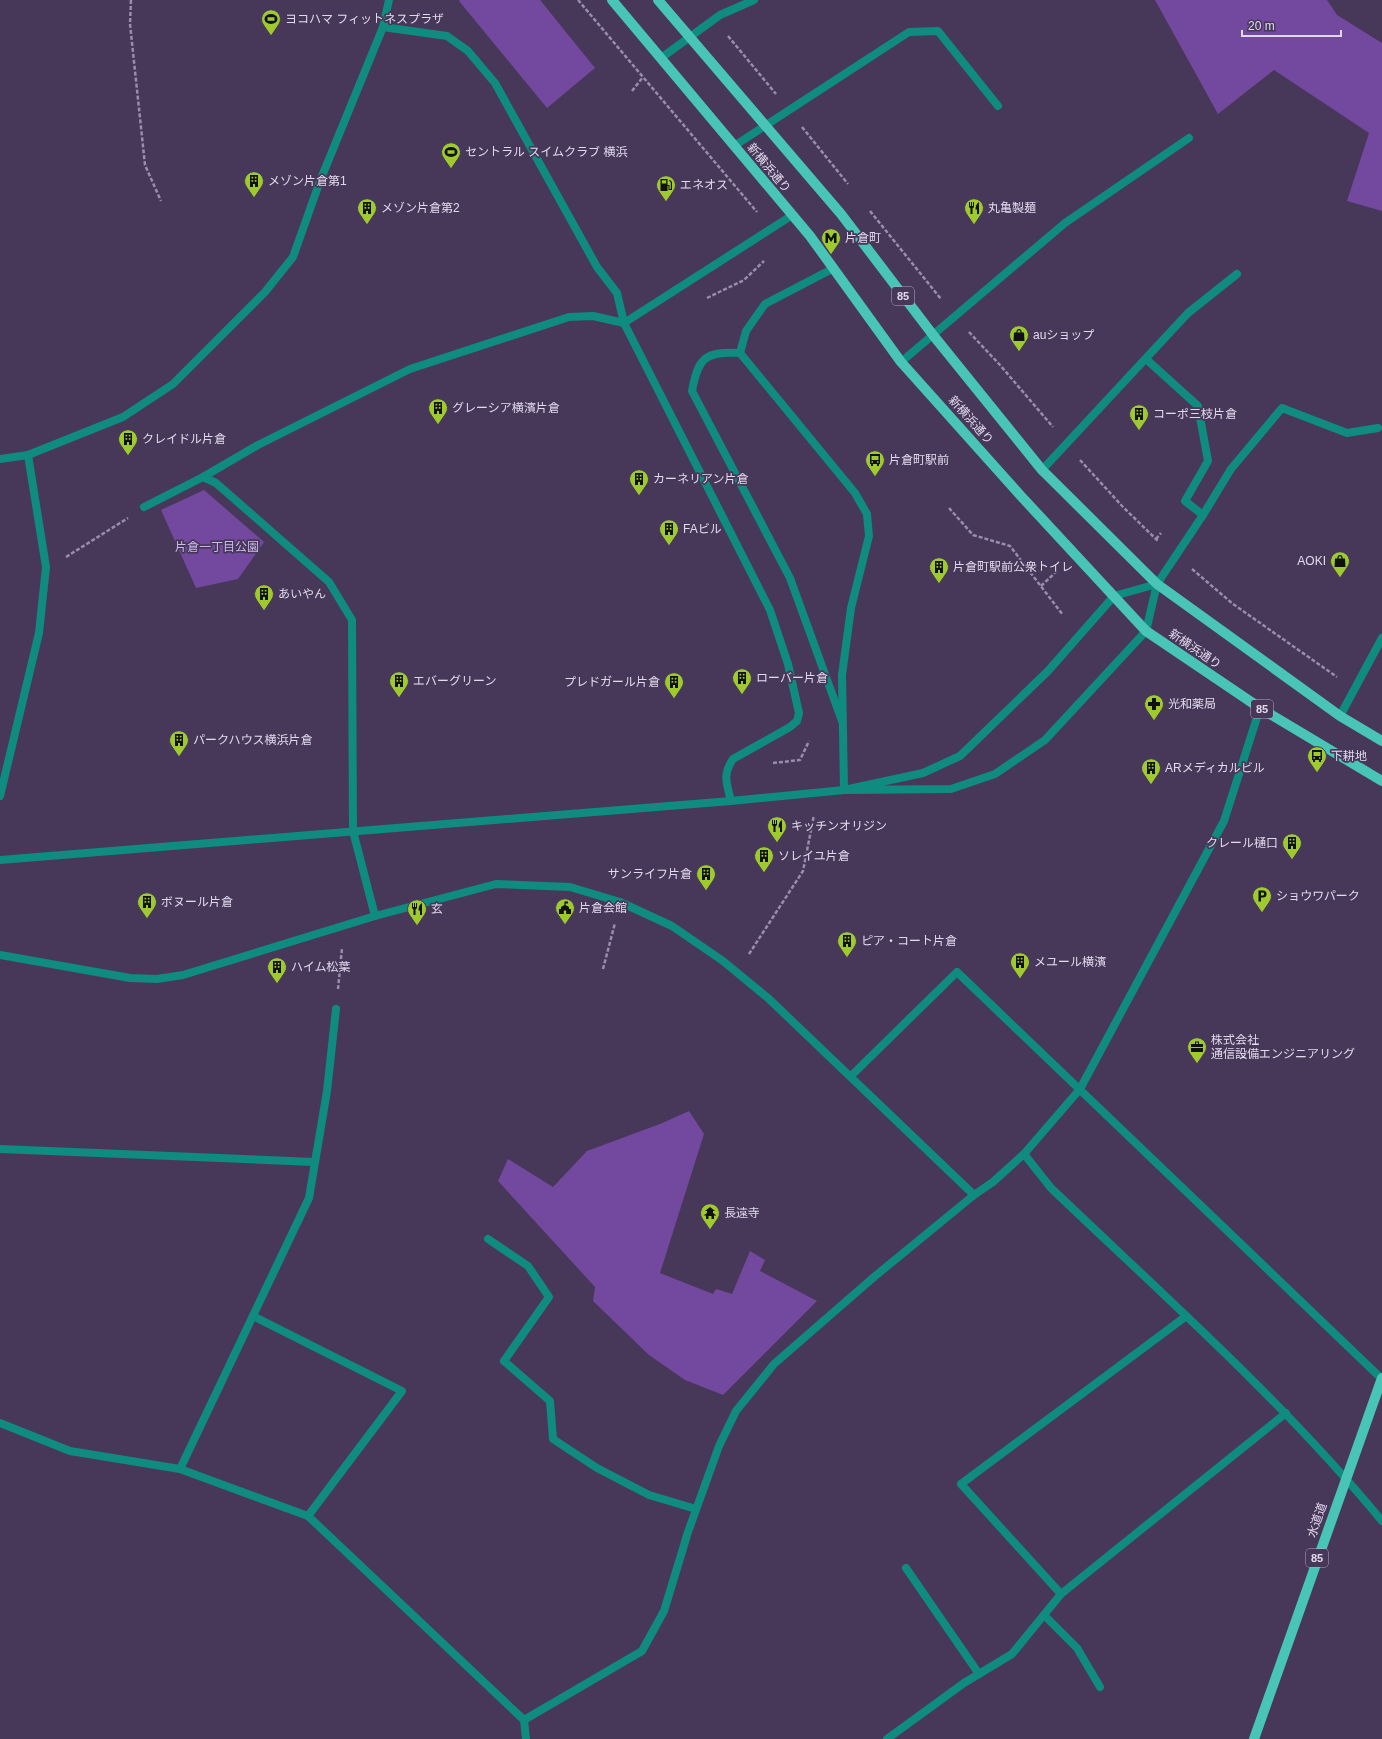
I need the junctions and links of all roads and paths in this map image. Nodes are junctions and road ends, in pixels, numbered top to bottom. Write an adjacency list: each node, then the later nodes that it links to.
1 (132, 0): 18 (path)
2 (389, 0): 7 (street)
3 (612, 0): 9 (main road, 新横浜通り / 85)
4 (658, 0): 8 (main road, 新横浜通り / 85)
5 (754, 0): 6 (street)
6 (714, 20): 8 (street); 13 (path)
7 (383, 27): 24 (street); 31 (street)
8 (690, 37): 9 (street); 14 (main road, 新横浜通り / 85)
9 (661, 58): 16 (main road, 新横浜通り / 85)
10 (643, 77): 11 (path)
11 (632, 91)
12 (998, 106): 13 (street)
13 (789, 110): 14 (street); 17 (path)
14 (765, 126): 16 (street); 25 (main road, 新横浜通り / 85)
15 (1189, 138): 23 (street)
16 (734, 146): 20 (main road, 新横浜通り / 85)
17 (851, 188)
18 (161, 200)
19 (866, 206): 23 (path)
20 (791, 216): 21 (main road, 新横浜通り / 85); 24 (street)
21 (834, 268): 26 (street); 28 (main road, 新横浜通り / 85)
22 (1237, 274): 27 (street)
23 (955, 316): 25 (street); 30 (path)
24 (624, 323): 34 (street); 58 (street)
25 (933, 335): 28 (street); 33 (main road, 新横浜通り / 85)
26 (740, 353): 52 (street); 52 (street)
27 (1146, 359): 30 (street); 37 (street)
28 (901, 362): 45 (main road, 新横浜通り / 85)
29 (1378, 428): 37 (street)
30 (1066, 444): 33 (street); 39 (path)
31 (28, 455): 32 (street); 41 (street)
32 (0, 459)
33 (1042, 470): 43 (main road, 新横浜通り / 85)
34 (203, 477): 35 (street); 59 (street)
35 (144, 507): 41 (path)
36 (949, 508): 44 (path)
37 (1203, 515): 40 (street)
38 (1161, 533): 39 (path)
39 (1156, 539): 40 (path)
40 (1176, 556): 43 (street); 49 (path)
41 (46, 567): 57 (street)
42 (1056, 571): 44 (path)
43 (1157, 584): 45 (street); 47 (street); 51 (main road, 新横浜通り / 85)
44 (1040, 586): 46 (path)
45 (1114, 596): 47 (main road, 新横浜通り / 85); 55 (street)
46 (1063, 615)
47 (1146, 632): 50 (main road, 新横浜通り / 85); 55 (street)
48 (1382, 638): 51 (street)
49 (1342, 681)
50 (1260, 708): 54 (main road, 新横浜通り / 85); 69 (street)
51 (1340, 716): 53 (main road, 新横浜通り / 85)
52 (842, 721): 55 (street)
53 (1382, 741)
54 (1382, 781)
55 (844, 790): 56 (street)
56 (819, 792): 58 (street); 66 (path)
57 (0, 796)
58 (731, 801): 59 (street)
59 (353, 831): 60 (street); 62 (street)
60 (0, 860)
61 (620, 902): 62 (street); 65 (path); 66 (street)
62 (375, 916): 63 (street)
63 (344, 926): 64 (street); 67 (path)
64 (0, 955)
65 (604, 969)
66 (737, 972): 68 (street)
67 (336, 1009): 72 (street)
68 (851, 1076): 69 (street); 73 (street)
69 (1080, 1089): 71 (street); 77 (street)
70 (0, 1149): 72 (street)
71 (1024, 1154): 73 (street); 76 (street)
72 (314, 1162): 75 (street)
73 (974, 1195): 82 (street)
74 (488, 1239): 82 (street)
75 (253, 1316): 80 (street); 83 (street)
76 (1185, 1316): 78 (street); 86 (street)
77 (1382, 1378): 81 (main road, 水道道 / 85)
78 (1286, 1413): 81 (street); 86 (street)
79 (0, 1423): 80 (street)
80 (180, 1469): 83 (street)
81 (1346, 1477): 84 (street); 93 (main road, 水道道 / 85)
82 (696, 1509): 90 (street)
83 (308, 1516): 90 (street)
84 (1382, 1520)
85 (906, 1568): 88 (street)
86 (1061, 1594): 87 (street)
87 (1044, 1615): 88 (street); 89 (street)
88 (979, 1674): 92 (street)
89 (1100, 1687)
90 (524, 1720): 91 (street)
91 (526, 1739)
92 (887, 1739)
93 (1254, 1739)

